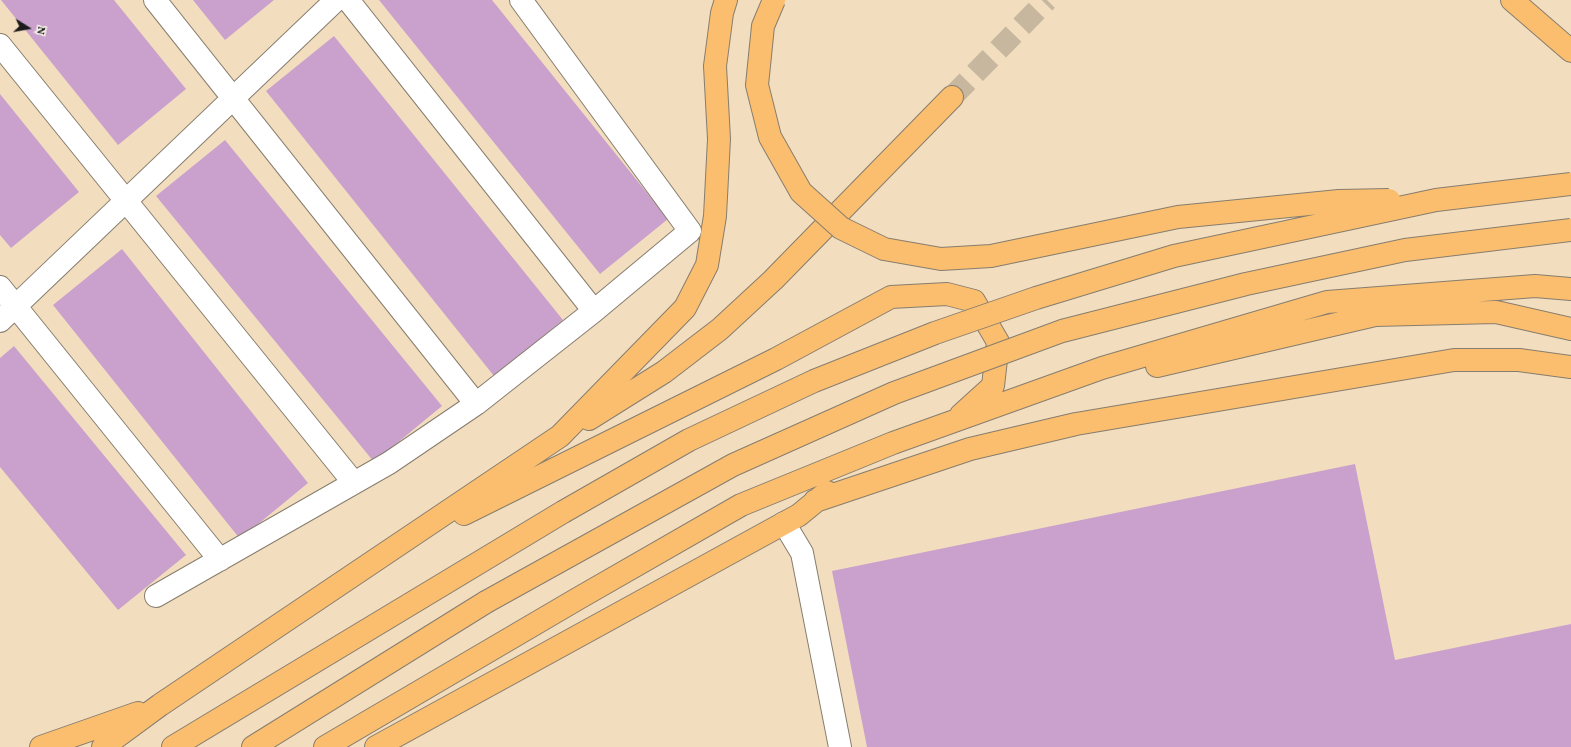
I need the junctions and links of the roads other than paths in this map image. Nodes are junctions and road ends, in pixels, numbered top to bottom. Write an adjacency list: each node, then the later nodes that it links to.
1 (156, 0): 11 (lane)
2 (336, 0): 11 (lane)
3 (348, 0): 18 (lane)
4 (521, 0): 18 (lane)
5 (726, 0): 25 (highway)
6 (774, 0): 13 (highway, bridge)
7 (1512, 0): 9 (highway)
8 (0, 45): 14 (lane)
9 (1571, 51)
10 (952, 97): 25 (highway)
11 (234, 98): 14 (lane); 22 (lane)
12 (1571, 184): 13 (highway, bridge)
13 (1436, 200): 37 (highway, bridge)
14 (126, 201): 19 (lane); 27 (lane)
15 (1571, 230): 38 (highway, bridge)
16 (0, 287): 19 (lane)
17 (1571, 289): 23 (highway)
18 (594, 310): 22 (lane)
19 (8, 313): 31 (lane)
20 (1571, 329): 23 (highway)
21 (1571, 367): 28 (highway)
22 (476, 404): 27 (lane)
23 (989, 409): 24 (highway)
24 (954, 421): 26 (highway); 30 (highway)
25 (560, 436): 30 (highway)
26 (883, 448): 28 (highway); 39 (highway)
27 (354, 483): 31 (lane)
28 (815, 501): 29 (highway)
29 (784, 523): 40 (highway); 41 (lane)
30 (386, 554): 33 (highway)
31 (220, 560): 32 (lane)
32 (156, 596)
33 (160, 705): 34 (highway); 35 (highway); 36 (highway)
34 (41, 747)
35 (86, 747)
36 (103, 747)
37 (173, 747)
38 (253, 747)
39 (325, 747)
40 (376, 747)
41 (840, 747)

